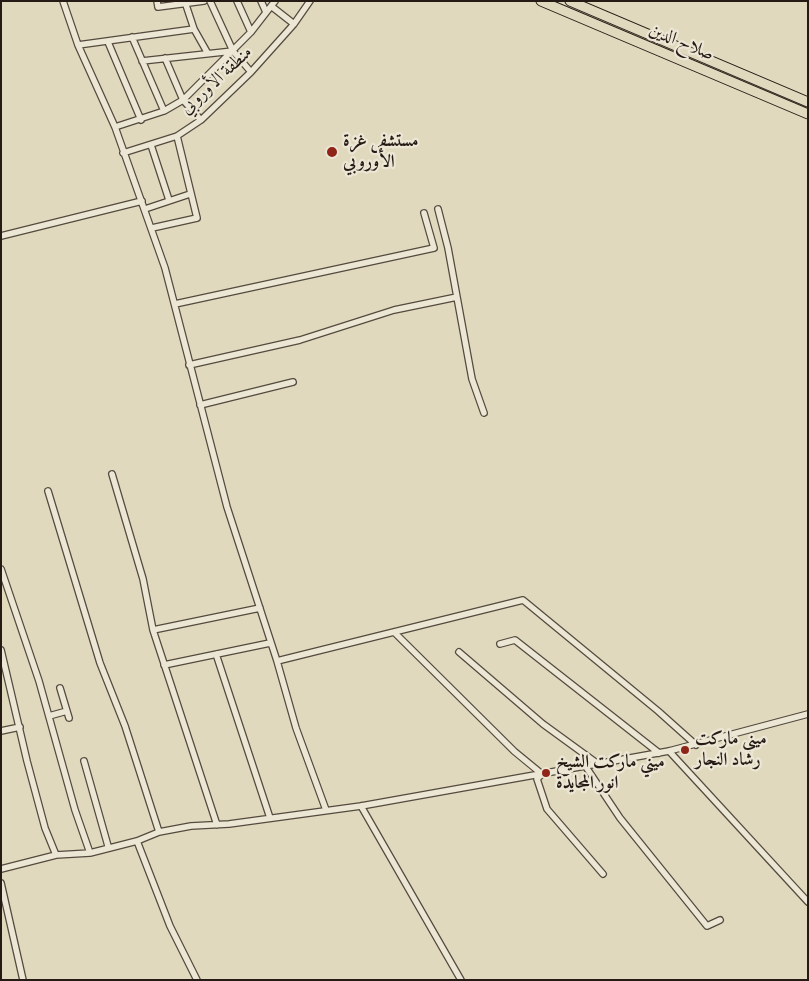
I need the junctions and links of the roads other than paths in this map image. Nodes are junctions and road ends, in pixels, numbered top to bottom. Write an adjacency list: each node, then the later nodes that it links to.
1 (63, 1): 20 (street)
2 (157, 1): 11 (street)
3 (204, 1): 11 (street)
4 (210, 1): 21 (street)
5 (237, 1): 16 (street)
6 (261, 1): 12 (street)
7 (310, 1): 13 (street, منطقة الأوروبي)
8 (541, 1): 18 (highway, صلاح الدين)
9 (570, 1): 14 (highway, صلاح الدين)
10 (273, 4): 12 (street); 13 (street)
11 (186, 5): 15 (street)
12 (266, 12): 16 (street)
13 (294, 24): 25 (street, منطقة الأوروبي)
14 (633, 28): 18 (highway); 27 (highway, صلاح الدين)
15 (194, 29): 17 (street); 22 (street)
16 (251, 32): 21 (street)
17 (132, 37): 19 (street); 24 (street)
18 (626, 38): 29 (highway, صلاح الدين)
19 (108, 42): 20 (street); 30 (street)
20 (78, 45): 32 (street)
21 (233, 51): 22 (street); 25 (street); 26 (street)
22 (207, 52): 23 (street)
23 (165, 58): 24 (street); 26 (street)
24 (142, 62): 28 (street)
25 (251, 72): 31 (street, منطقة الأوروبي)
26 (183, 100): 28 (street); 31 (street)
27 (808, 102)
28 (164, 111): 30 (street)
29 (808, 114)
30 (141, 120): 32 (street)
31 (201, 120): 33 (street, منطقة الأوروبي)
32 (115, 127): 35 (street)
33 (177, 136): 34 (street, منطقة الأوروبي); 36 (street)
34 (151, 144): 35 (street, منطقة الأوروبي); 38 (street)
35 (123, 153): 37 (street)
36 (190, 194): 38 (street); 42 (street)
37 (142, 200): 39 (street); 43 (street)
38 (170, 200): 39 (street)
39 (145, 209): 42 (street)
40 (438, 209): 44 (street)
41 (424, 212): 45 (street)
42 (152, 228): 45 (street)
43 (1, 236)
44 (457, 297): 46 (street); 49 (street)
45 (174, 304): 46 (street)
46 (189, 365): 48 (street)
47 (292, 382): 48 (street)
48 (200, 406): 53 (street)
49 (484, 413)
50 (112, 474): 54 (street)
51 (48, 491): 81 (street)
52 (1, 569): 66 (street)
53 (260, 608): 54 (street); 56 (street)
54 (152, 630): 62 (street)
55 (395, 633): 61 (street); 70 (street); 76 (street)
56 (270, 643): 60 (street); 61 (street)
57 (500, 644): 72 (street)
58 (1, 650): 68 (street)
59 (459, 652): 74 (street)
60 (216, 654): 62 (street); 79 (street)
61 (277, 661): 78 (street)
62 (164, 665): 80 (street)
63 (60, 688): 64 (street)
64 (67, 711): 66 (street); 67 (street)
65 (808, 714): 70 (street)
66 (49, 716): 84 (street)
67 (69, 718)
68 (20, 727): 69 (street); 85 (street)
69 (1, 731)
70 (696, 745): 71 (street)
71 (669, 752): 72 (street); 89 (street)
72 (659, 753): 74 (street)
73 (84, 761): 83 (street)
74 (598, 764): 75 (street)
75 (586, 767): 76 (street); 90 (street)
76 (542, 774): 77 (street); 87 (street)
77 (361, 806): 78 (street); 93 (street)
78 (326, 810): 79 (street)
79 (270, 818): 80 (street)
80 (217, 825): 81 (street)
81 (159, 832): 82 (street)
82 (137, 841): 83 (street); 92 (street)
83 (108, 846): 84 (street)
84 (90, 853): 85 (street)
85 (56, 855): 86 (street)
86 (1, 869)
87 (603, 874)
88 (1, 883): 91 (street)
89 (808, 902)
90 (720, 920)
91 (23, 980)
92 (197, 980)
93 (461, 980)

